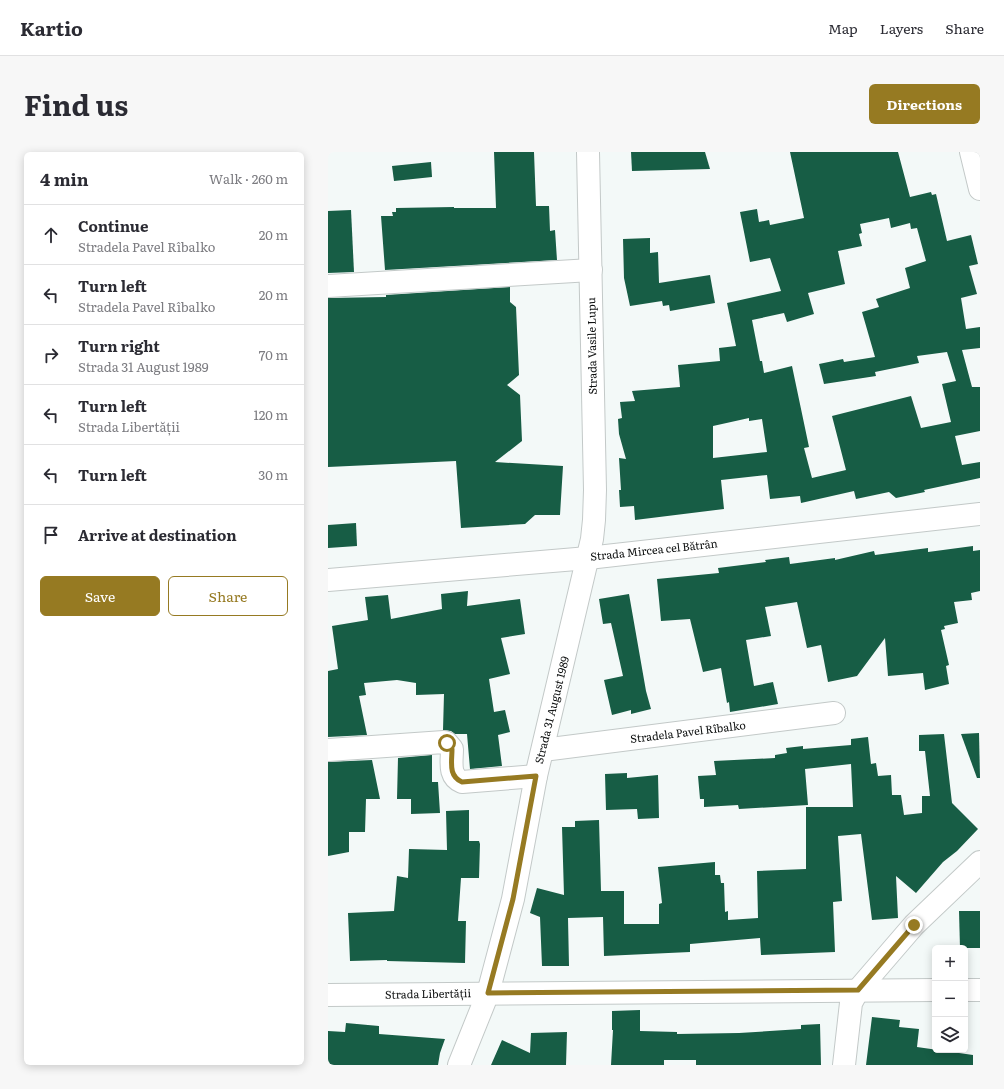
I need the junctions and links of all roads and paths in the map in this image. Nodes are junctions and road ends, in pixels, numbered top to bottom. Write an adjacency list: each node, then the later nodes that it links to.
1 (588, 152): 4 (street, Strada Vasile Lupu)
2 (971, 152): 3 (street)
3 (980, 189)
4 (591, 270): 5 (street); 7 (street, Strada Vasile Lupu)
5 (328, 286)
6 (980, 514): 7 (street, Strada Mircea cel Bătrân)
7 (590, 549): 8 (street, Strada Mircea cel Bătrân); 11 (street, Strada 31 August 1989)
8 (328, 580)
9 (834, 713): 11 (street, Stradela Pavel Rîbalko)
10 (328, 750): 12 (street)
11 (543, 750): 12 (street, Strada 31 August 1989)
12 (536, 776): 18 (street, Strada 31 August 1989)
13 (980, 862): 14 (street)
14 (858, 990): 15 (street, Strada Libertății); 18 (street, Strada Libertății); 21 (street)
15 (932, 990)
16 (968, 990): 17 (street)
17 (980, 990)
18 (488, 993): 19 (street, Strada Libertății); 20 (street, Strada 31 August 1989)
19 (328, 994)
20 (459, 1065)
21 (844, 1065)

